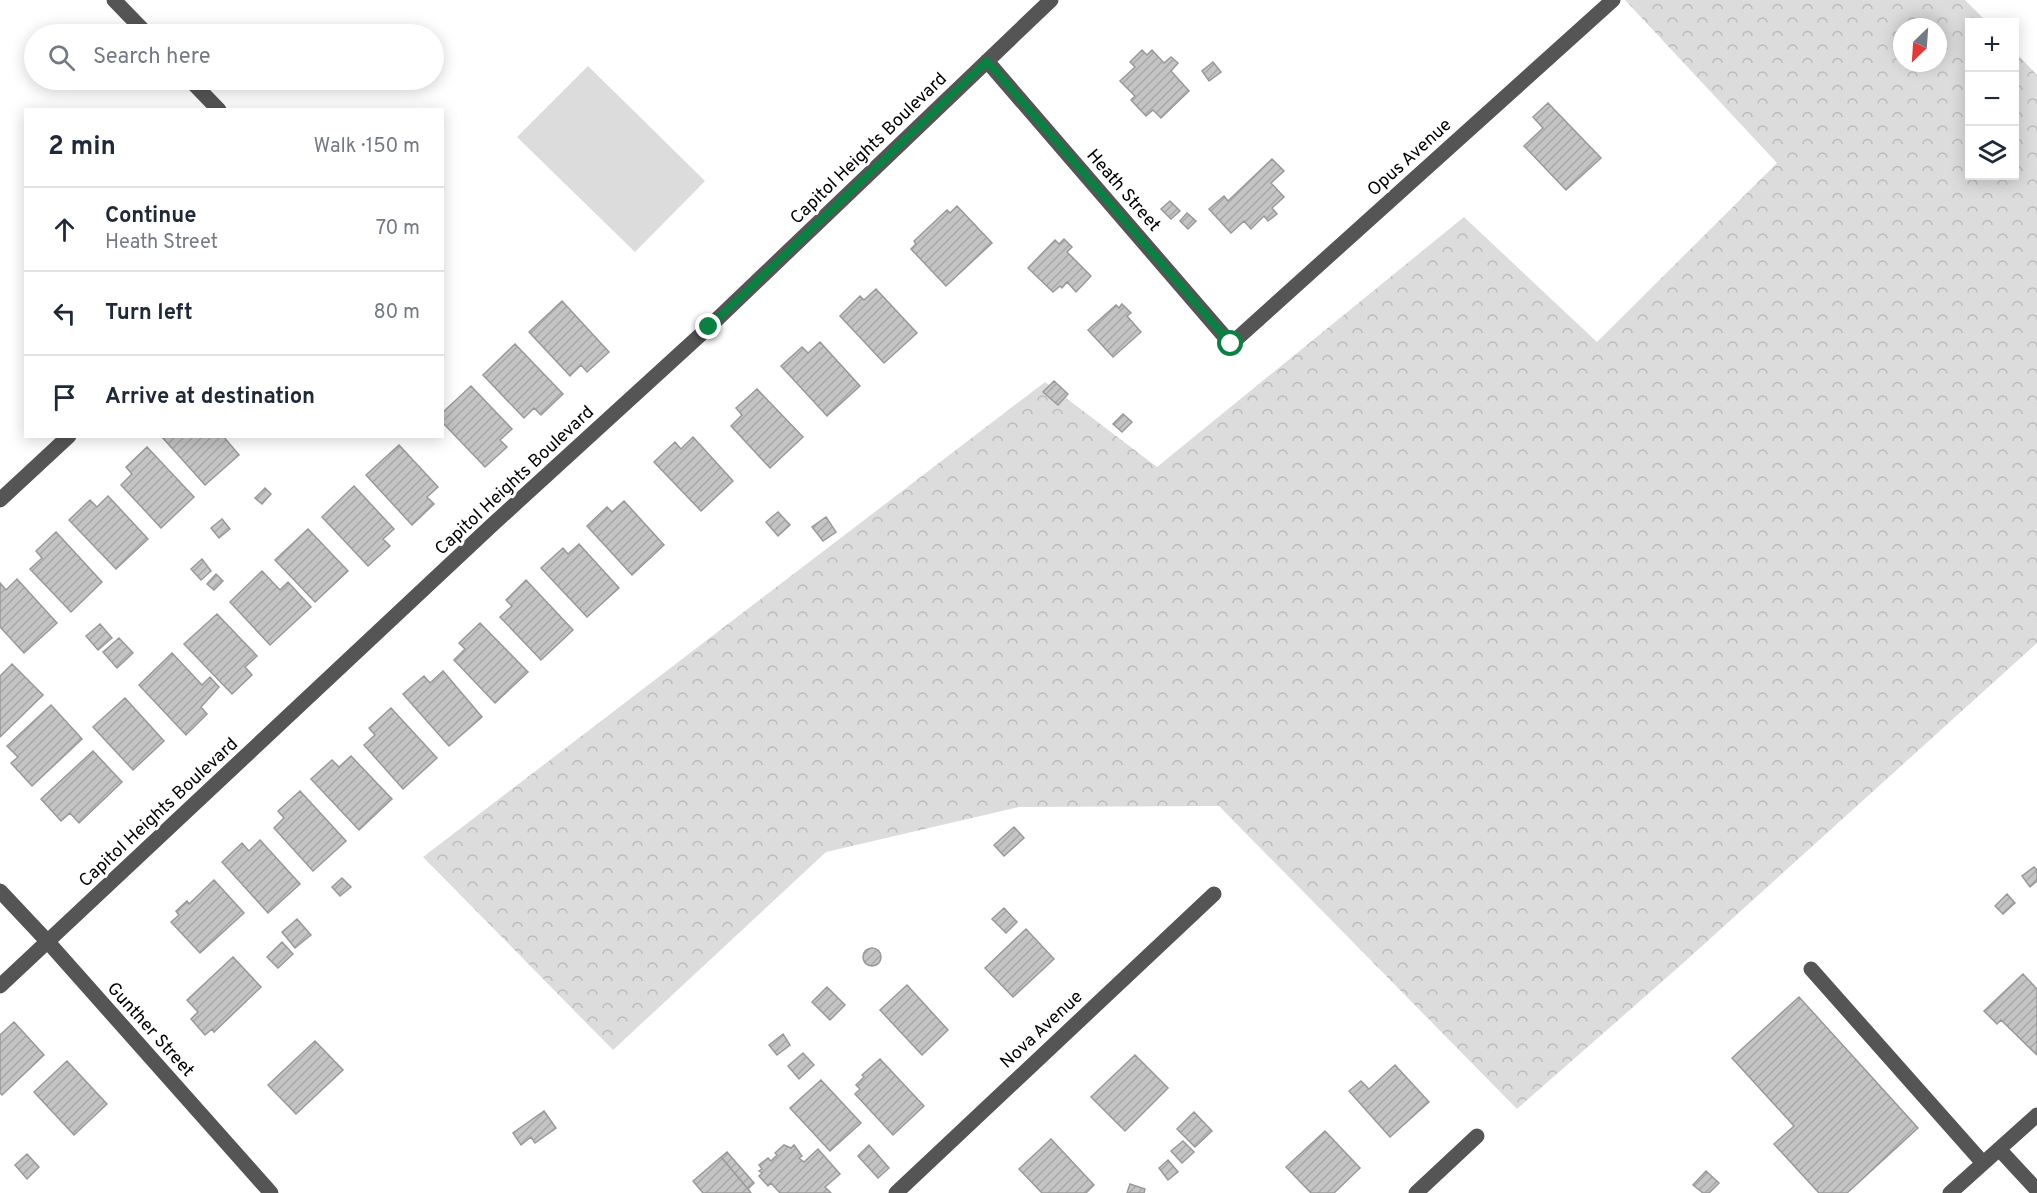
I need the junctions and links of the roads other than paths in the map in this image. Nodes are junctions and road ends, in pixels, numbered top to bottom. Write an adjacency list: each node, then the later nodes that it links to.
1 (114, 0): 4 (street)
2 (1051, 0): 5 (street, Capitol Heights Boulevard)
3 (1613, 0): 8 (street, Opus Avenue)
4 (137, 24)
5 (987, 61): 8 (street, Heath Street); 13 (street, Capitol Heights Boulevard)
6 (200, 90): 7 (street)
7 (217, 108)
8 (1231, 344)
9 (67, 438): 10 (street)
10 (0, 500)
11 (0, 891): 13 (street, Gunther Street)
12 (1214, 894): 22 (street, Nova Avenue)
13 (48, 942): 15 (street, Capitol Heights Boulevard); 21 (street, Gunther Street)
14 (1811, 969): 19 (street)
15 (0, 986)
16 (2037, 1114): 18 (street)
17 (1478, 1136): 23 (street)
18 (1999, 1149): 19 (street); 20 (street)
19 (1983, 1163): 24 (street)
20 (2037, 1190)
21 (271, 1193)
22 (896, 1193)
23 (1416, 1193)
24 (1950, 1193)

